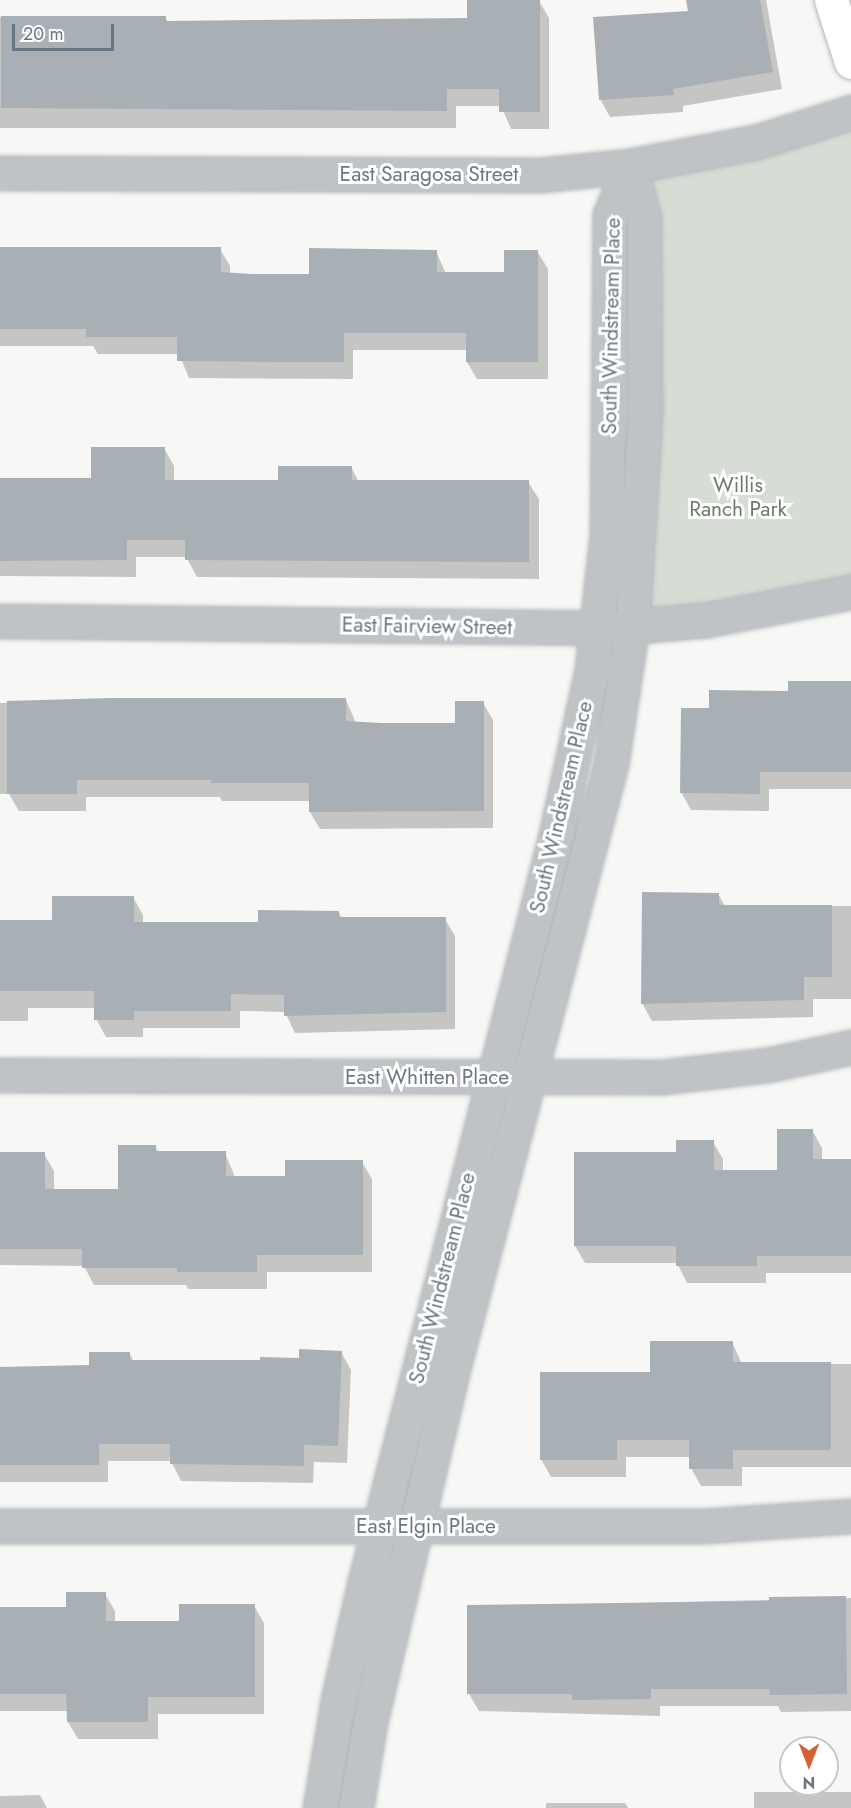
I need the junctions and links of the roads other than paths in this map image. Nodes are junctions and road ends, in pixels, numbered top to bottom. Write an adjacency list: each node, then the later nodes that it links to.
1 (831, 0): 2 (street)
2 (851, 62)
3 (851, 112): 4 (street, East Saragosa Street)
4 (630, 166): 5 (street, East Saragosa Street); 8 (street, South Windstream Place); 9 (street, South Windstream Place)
5 (0, 173)
6 (851, 592): 8 (street, East Fairview Street)
7 (0, 621): 9 (street, East Fairview Street)
8 (632, 626): 9 (street, East Fairview Street); 13 (street, South Windstream Place)
9 (598, 628): 12 (street, South Windstream Place)
10 (851, 1047): 13 (street, East Whitten Place)
11 (0, 1075): 12 (street, East Whitten Place)
12 (493, 1077): 13 (street, East Whitten Place); 16 (street, South Windstream Place)
13 (529, 1077): 17 (street, South Windstream Place)
14 (851, 1516): 17 (street, East Elgin Place)
15 (0, 1526): 16 (street, East Elgin Place)
16 (379, 1526): 17 (street, East Elgin Place); 18 (street, South Windstream Place)
17 (415, 1526): 19 (street, South Windstream Place)
18 (320, 1808)
19 (356, 1808)

